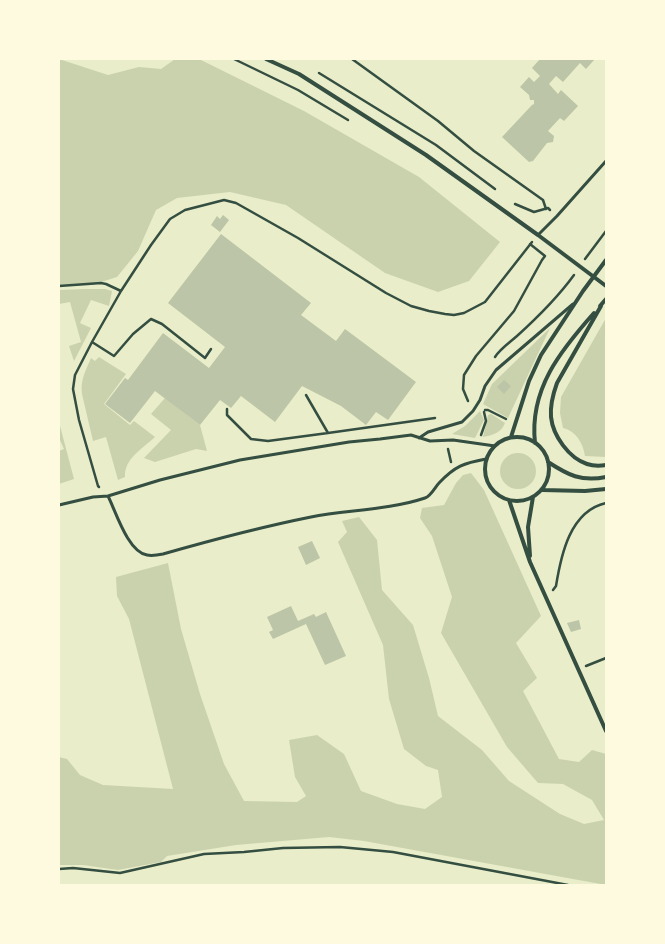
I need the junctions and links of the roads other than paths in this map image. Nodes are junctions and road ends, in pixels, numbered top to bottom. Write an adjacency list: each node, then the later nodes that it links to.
1 (266, 59): 3 (street)
2 (606, 161): 3 (lane)
3 (538, 235): 5 (street)
4 (606, 260): 7 (street)
5 (606, 286)
6 (606, 299): 8 (street)
7 (576, 301): 9 (street); 10 (lane)
8 (601, 306): 11 (street); 15 (street)
9 (511, 437): 11 (street); 12 (street)
10 (419, 438): 12 (lane); 19 (lane)
11 (535, 443): 14 (street)
12 (495, 446): 13 (street)
13 (486, 459): 19 (lane); 21 (street)
14 (548, 462): 16 (street); 18 (street)
15 (606, 465)
16 (606, 477)
17 (606, 489): 18 (street)
18 (542, 490): 20 (street)
19 (108, 496): 22 (lane)
20 (533, 497): 21 (street); 23 (street)
21 (509, 500): 23 (street)
22 (59, 505)
23 (530, 562): 24 (street)
24 (606, 731)

